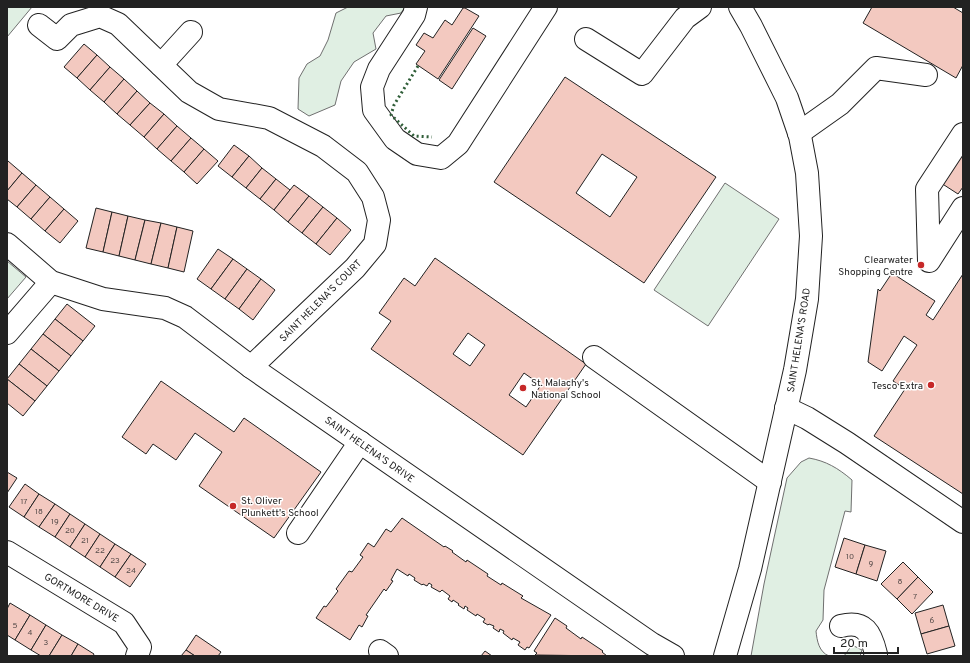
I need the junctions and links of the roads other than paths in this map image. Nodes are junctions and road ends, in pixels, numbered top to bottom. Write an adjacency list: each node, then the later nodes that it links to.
1 (416, 7): 2 (street)
2 (546, 7)
3 (700, 7): 7 (street)
4 (740, 7): 10 (street, SAINT HELENA'S ROAD)
5 (39, 25): 8 (street, SAINT HELENA'S COURT)
6 (191, 32): 8 (street)
7 (586, 39)
8 (161, 65): 17 (street, SAINT HELENA'S COURT)
9 (926, 75): 10 (street)
10 (799, 133): 18 (street, SAINT HELENA'S ROAD)
11 (963, 134): 12 (street)
12 (963, 208)
13 (7, 244): 14 (street, SAINT HELENA'S DRIVE)
14 (51, 282): 15 (street); 17 (street, SAINT HELENA'S DRIVE)
15 (7, 333)
16 (594, 357): 20 (street)
17 (251, 368): 19 (street, SAINT HELENA'S DRIVE)
18 (786, 408): 20 (street, SAINT HELENA'S ROAD); 21 (street)
19 (360, 442): 22 (street); 26 (street, SAINT HELENA'S DRIVE)
20 (770, 482): 27 (street, SAINT HELENA'S ROAD)
21 (963, 522)
22 (298, 533)
23 (7, 552): 25 (street, GORTMORE DRIVE)
24 (841, 626): 28 (street)
25 (138, 656)
26 (672, 656)
27 (725, 656)
28 (875, 656)

